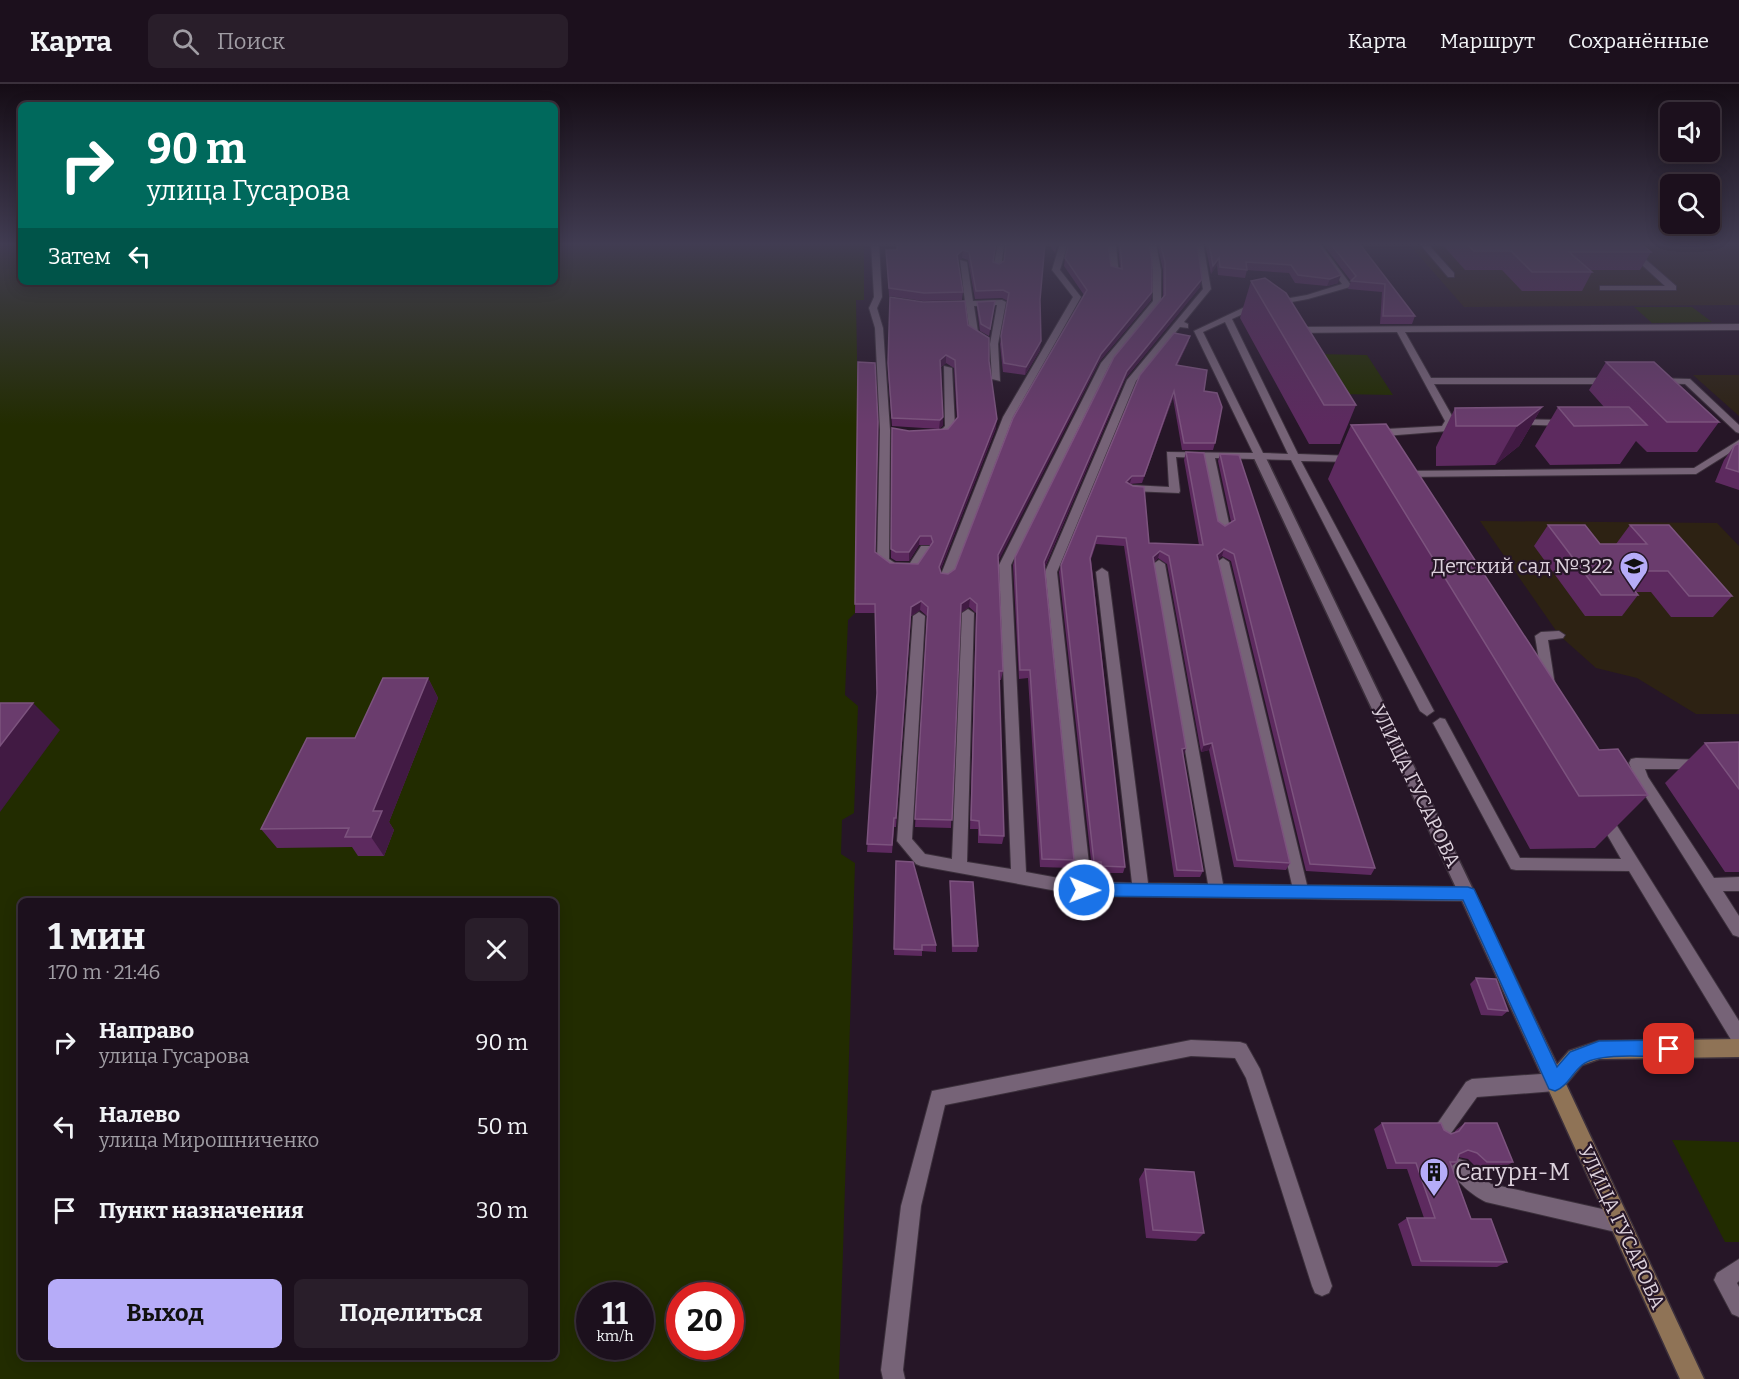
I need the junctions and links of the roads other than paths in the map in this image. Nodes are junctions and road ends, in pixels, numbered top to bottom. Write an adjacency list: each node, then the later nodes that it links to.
1 (878, 303): 37 (lane)
2 (987, 303): 9 (lane)
3 (1002, 303): 16 (lane)
4 (1073, 303): 41 (lane)
5 (1155, 303): 52 (lane)
6 (1195, 303): 11 (lane)
7 (1282, 303): 10 (lane)
8 (939, 305): 9 (lane)
9 (971, 305): 16 (lane)
10 (1228, 319): 15 (lane); 32 (lane)
11 (1179, 323): 15 (lane); 55 (lane)
12 (1739, 327): 14 (lane)
13 (1282, 330): 14 (lane)
14 (1400, 330): 19 (lane)
15 (1198, 331): 31 (lane)
16 (994, 344): 18 (lane)
17 (947, 368): 27 (lane)
18 (997, 379)
19 (1428, 381): 20 (lane); 22 (lane)
20 (1629, 381)
21 (1640, 381): 26 (lane)
22 (1450, 421): 23 (lane); 28 (lane)
23 (1461, 421)
24 (1508, 422): 25 (lane)
25 (1578, 423)
26 (1739, 430)
27 (921, 434)
28 (1368, 438)
29 (1739, 443): 34 (lane)
30 (1209, 456): 31 (lane); 35 (lane); 36 (lane)
31 (1258, 456): 32 (lane); 59 (street, УЛИЦА ГУСАРОВА)
32 (1295, 459): 33 (lane); 46 (lane)
33 (1359, 459)
34 (1386, 474)
35 (1131, 488)
36 (1224, 528)
37 (925, 549)
38 (1223, 562): 58 (lane)
39 (1159, 564): 57 (lane)
40 (1102, 572): 56 (lane)
41 (946, 577)
42 (968, 613): 51 (lane)
43 (919, 616): 51 (lane)
44 (1559, 635): 45 (lane)
45 (1551, 695)
46 (1427, 711)
47 (1440, 723): 50 (lane)
48 (1722, 767): 54 (lane)
49 (1598, 808): 50 (lane)
50 (1634, 865): 61 (lane)
51 (959, 866): 52 (lane)
52 (1019, 877): 55 (lane)
53 (1739, 884): 54 (lane)
54 (1710, 885): 60 (lane)
55 (1084, 890): 56 (lane)
56 (1141, 891): 57 (lane)
57 (1216, 892): 58 (lane)
58 (1301, 892): 59 (lane)
59 (1468, 894): 63 (street, УЛИЦА ГУСАРОВА)
60 (1739, 930)
61 (1739, 1037)
62 (1739, 1048): 63 (street)
63 (1555, 1082): 64 (lane); 66 (street, УЛИЦА ГУСАРОВА)
64 (1443, 1130)
65 (1459, 1168): 66 (lane)
66 (1620, 1222): 71 (street, УЛИЦА ГУСАРОВА)
67 (1739, 1269): 69 (lane)
68 (1322, 1286): 70 (lane)
69 (1739, 1307)
70 (894, 1379)
71 (1692, 1379)

